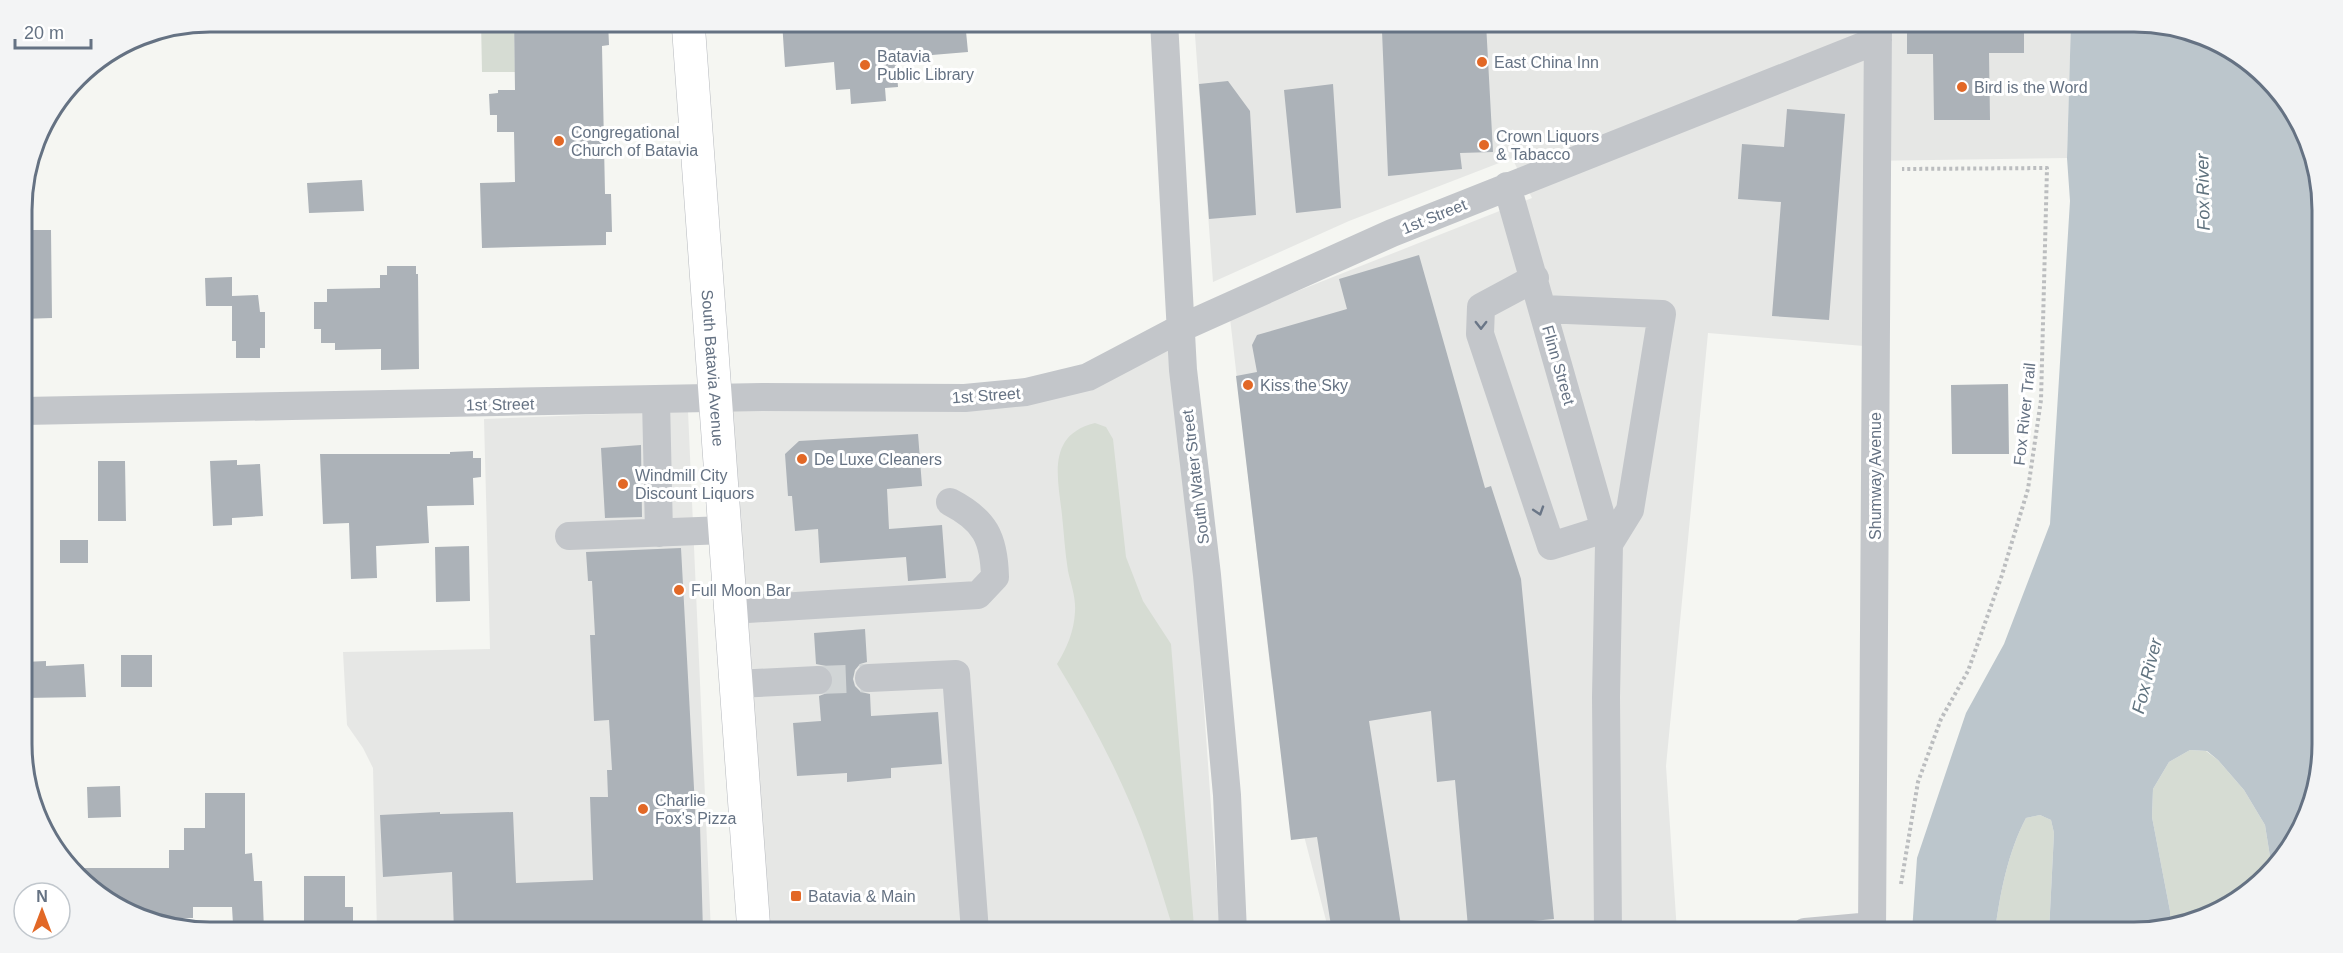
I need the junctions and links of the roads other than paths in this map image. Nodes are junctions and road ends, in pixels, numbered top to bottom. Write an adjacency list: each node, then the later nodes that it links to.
1 (689, 32): 9 (main road, South Batavia Avenue)
2 (1165, 32): 8 (street, South Water Street)
3 (1873, 32): 5 (street, 1st Street)
4 (1878, 32): 23 (street, Shumway Avenue)
5 (1507, 186): 6 (street, Flinn Street); 8 (street, 1st Street)
6 (1535, 278): 7 (street, Flinn Street); 16 (street, one-way to 16)
7 (1543, 309): 16 (street, Flinn Street); 16 (street)
8 (1181, 328): 9 (street, 1st Street); 21 (street, South Water Street)
9 (715, 399): 10 (street, 1st Street); 13 (main road, South Batavia Avenue)
10 (656, 400): 11 (street, 1st Street); 14 (street)
11 (32, 411)
12 (950, 501): 17 (street)
13 (725, 530): 14 (street); 17 (main road, South Batavia Avenue)
14 (659, 533): 15 (street)
15 (569, 536)
16 (1607, 537): 22 (street)
17 (731, 610): 20 (main road, South Batavia Avenue)
18 (868, 678): 25 (street)
19 (818, 680): 20 (street)
20 (736, 684): 24 (main road, South Batavia Avenue)
21 (1233, 921)
22 (1608, 921)
23 (1872, 921)
24 (753, 922)
25 (974, 922)

